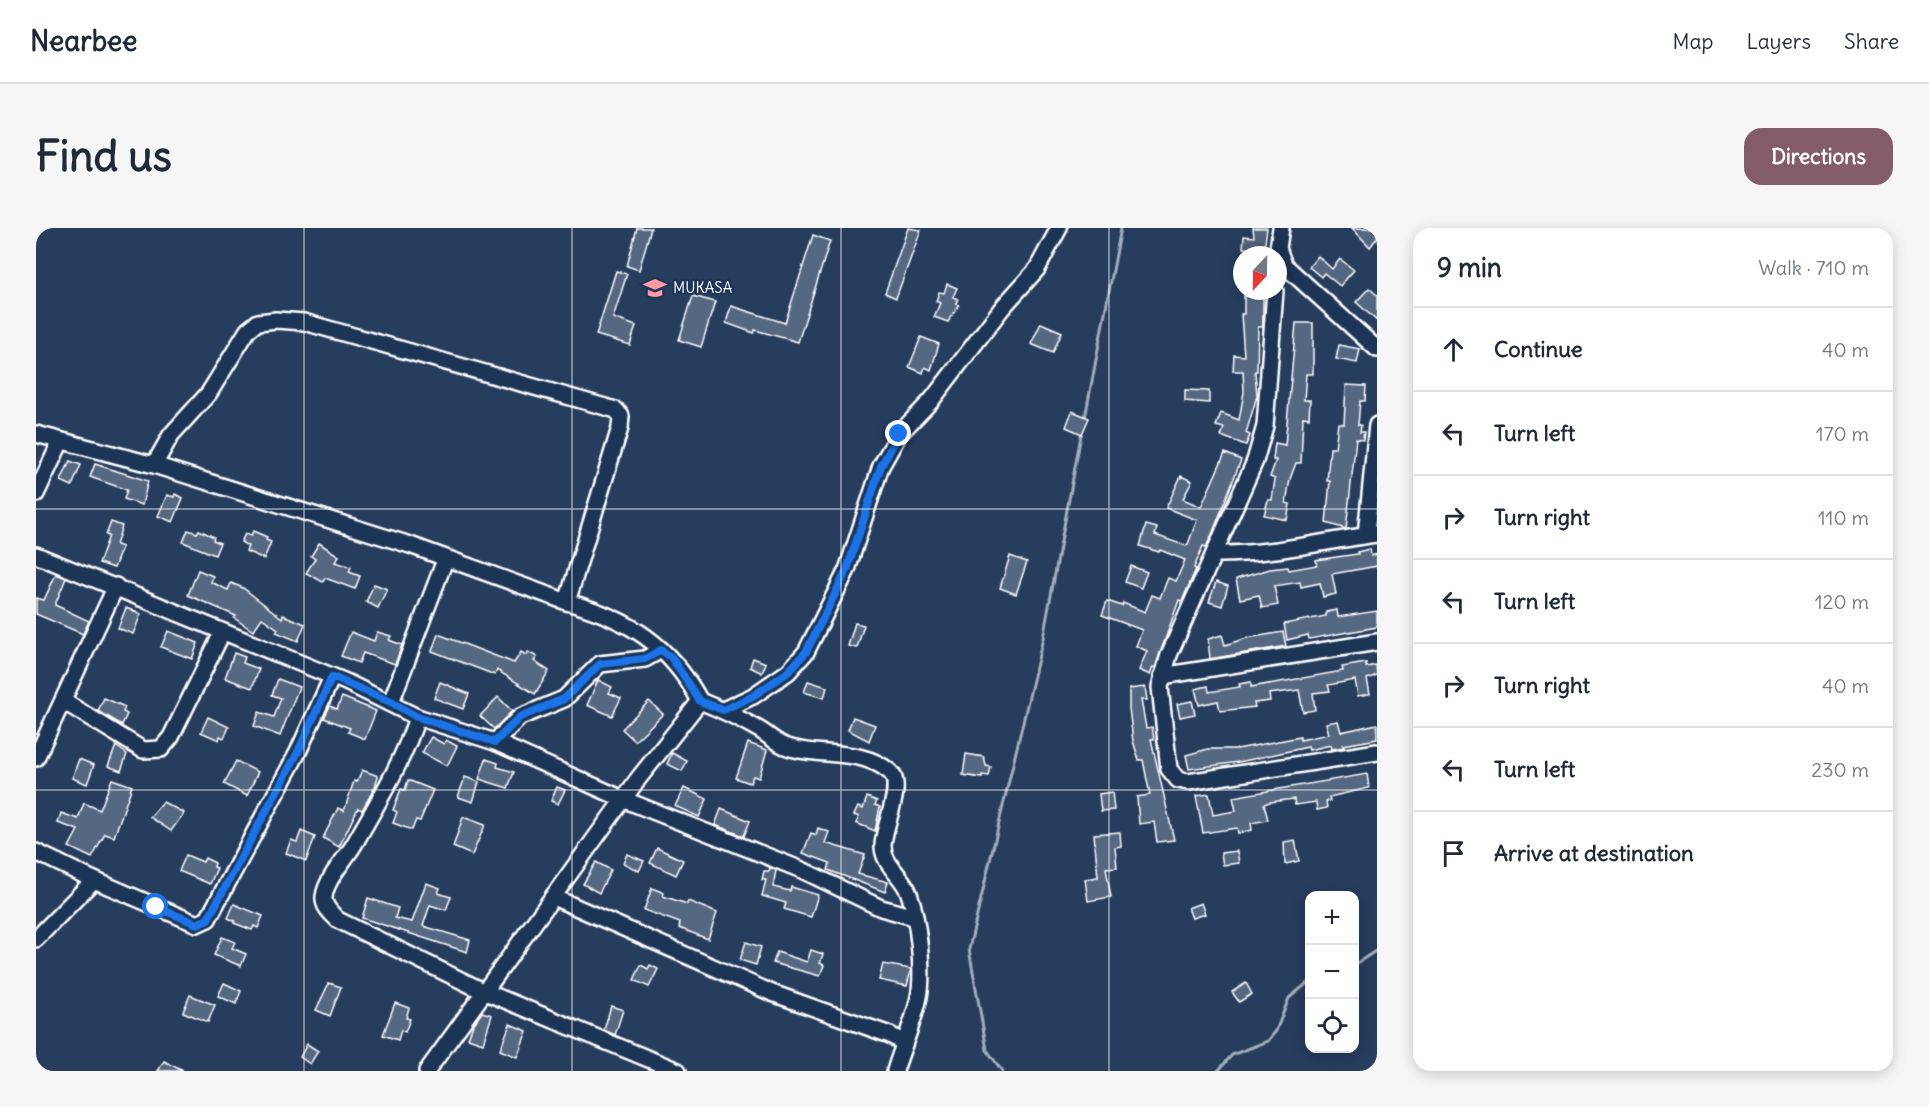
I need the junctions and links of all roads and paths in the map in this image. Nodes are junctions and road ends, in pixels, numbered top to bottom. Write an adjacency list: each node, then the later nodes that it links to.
1 (1059, 228): 26 (street)
2 (1281, 228): 3 (street)
3 (1278, 246)
4 (1287, 268): 6 (street)
5 (1274, 300): 13 (street)
6 (1377, 349)
7 (1377, 425): 12 (street)
8 (36, 434): 9 (street)
9 (61, 441): 10 (street); 11 (street)
10 (154, 465): 15 (street); 17 (street)
11 (36, 494)
12 (1372, 534): 13 (street)
13 (1214, 554): 21 (street)
14 (36, 555): 16 (street)
15 (446, 560): 17 (street); 25 (street)
16 (116, 586): 18 (street); 23 (street)
17 (567, 602): 20 (street)
18 (222, 633): 22 (street); 23 (street)
19 (1377, 642): 21 (street)
20 (661, 650): 24 (street); 28 (street)
21 (1162, 676): 29 (street)
22 (332, 677): 25 (street); 33 (street)
23 (63, 701): 30 (street)
24 (700, 701): 26 (street); 31 (street)
25 (391, 702): 27 (street)
26 (723, 710): 35 (street)
27 (417, 717): 28 (street); 37 (street)
28 (495, 742): 31 (street)
29 (1377, 752)
30 (36, 758)
31 (625, 800): 34 (street); 35 (street)
32 (36, 852): 33 (street)
33 (94, 880): 36 (street)
34 (553, 897): 37 (street); 38 (street)
35 (914, 917): 38 (street)
36 (36, 939)
37 (483, 991): 39 (street); 40 (street)
38 (904, 1043): 41 (street)
39 (427, 1071)
40 (678, 1071)
41 (895, 1071)

